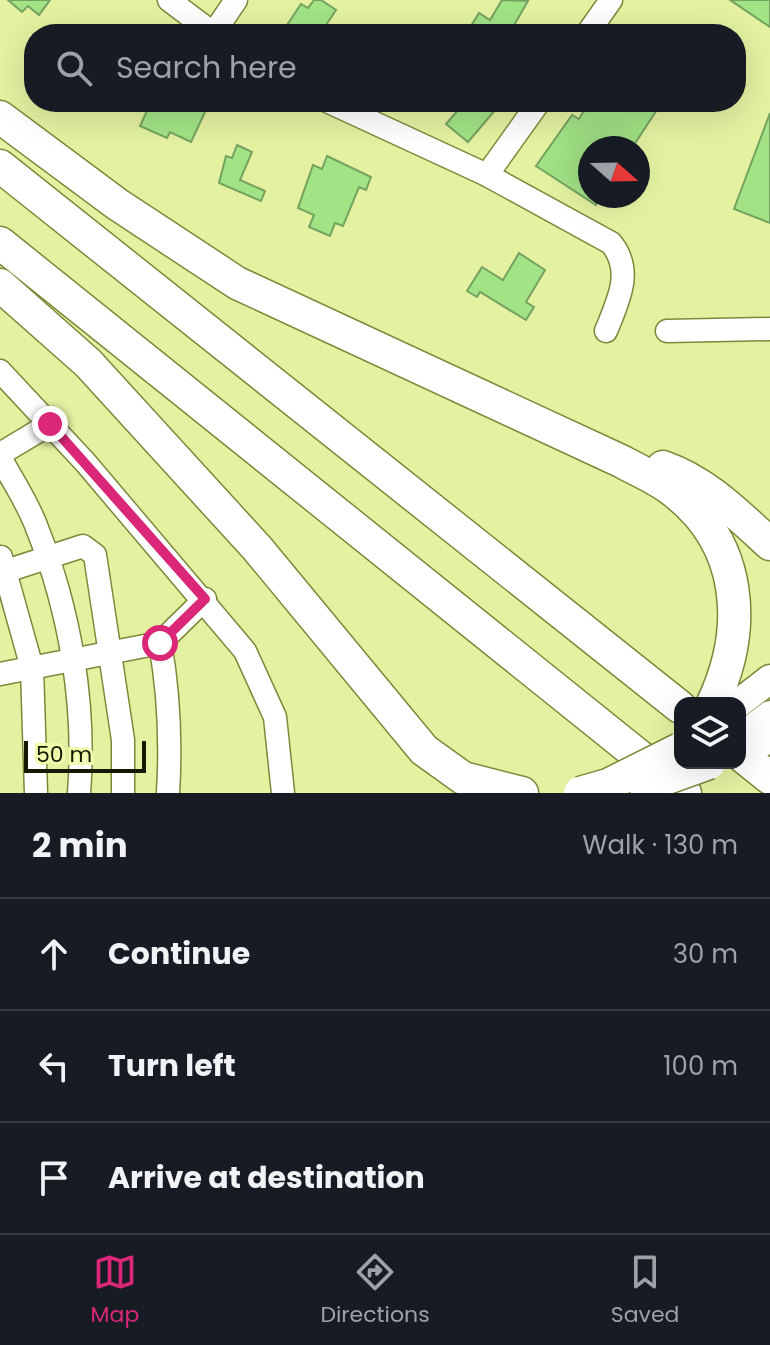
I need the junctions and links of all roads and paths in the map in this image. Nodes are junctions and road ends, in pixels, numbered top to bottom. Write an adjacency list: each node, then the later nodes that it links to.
1 (169, 0): 4 (street)
2 (236, 0): 5 (street)
3 (611, 0): 6 (street)
4 (201, 24)
5 (220, 24)
6 (594, 24)
7 (351, 112): 11 (street)
8 (532, 112): 11 (street)
9 (0, 117): 18 (highway)
10 (0, 166): 33 (highway)
11 (487, 175): 15 (street)
12 (0, 243): 35 (highway)
13 (0, 285): 25 (highway)
14 (770, 329): 16 (street)
15 (606, 331)
16 (667, 331)
17 (0, 371): 19 (street)
18 (456, 386): 21 (highway); 32 (highway)
19 (50, 424): 20 (street); 24 (street)
20 (0, 455): 22 (street)
21 (770, 544)
22 (46, 555): 23 (street); 27 (street); 28 (street)
23 (2, 566): 29 (street)
24 (205, 599): 26 (street); 42 (street)
25 (323, 626): 43 (highway); 44 (highway)
26 (160, 643): 27 (street); 41 (street)
27 (113, 652): 28 (street); 40 (street)
28 (74, 661): 29 (street); 39 (street)
29 (32, 668): 30 (street); 38 (street)
30 (0, 674)
31 (770, 679): 34 (main road)
32 (715, 697)
33 (674, 702)
34 (749, 731): 36 (highway)
35 (687, 773): 37 (highway, bridge); 45 (highway, bridge)
36 (770, 778)
37 (631, 792)
38 (36, 793)
39 (79, 793)
40 (123, 793)
41 (168, 793)
42 (283, 793)
43 (447, 793)
44 (522, 793)
45 (580, 793)

